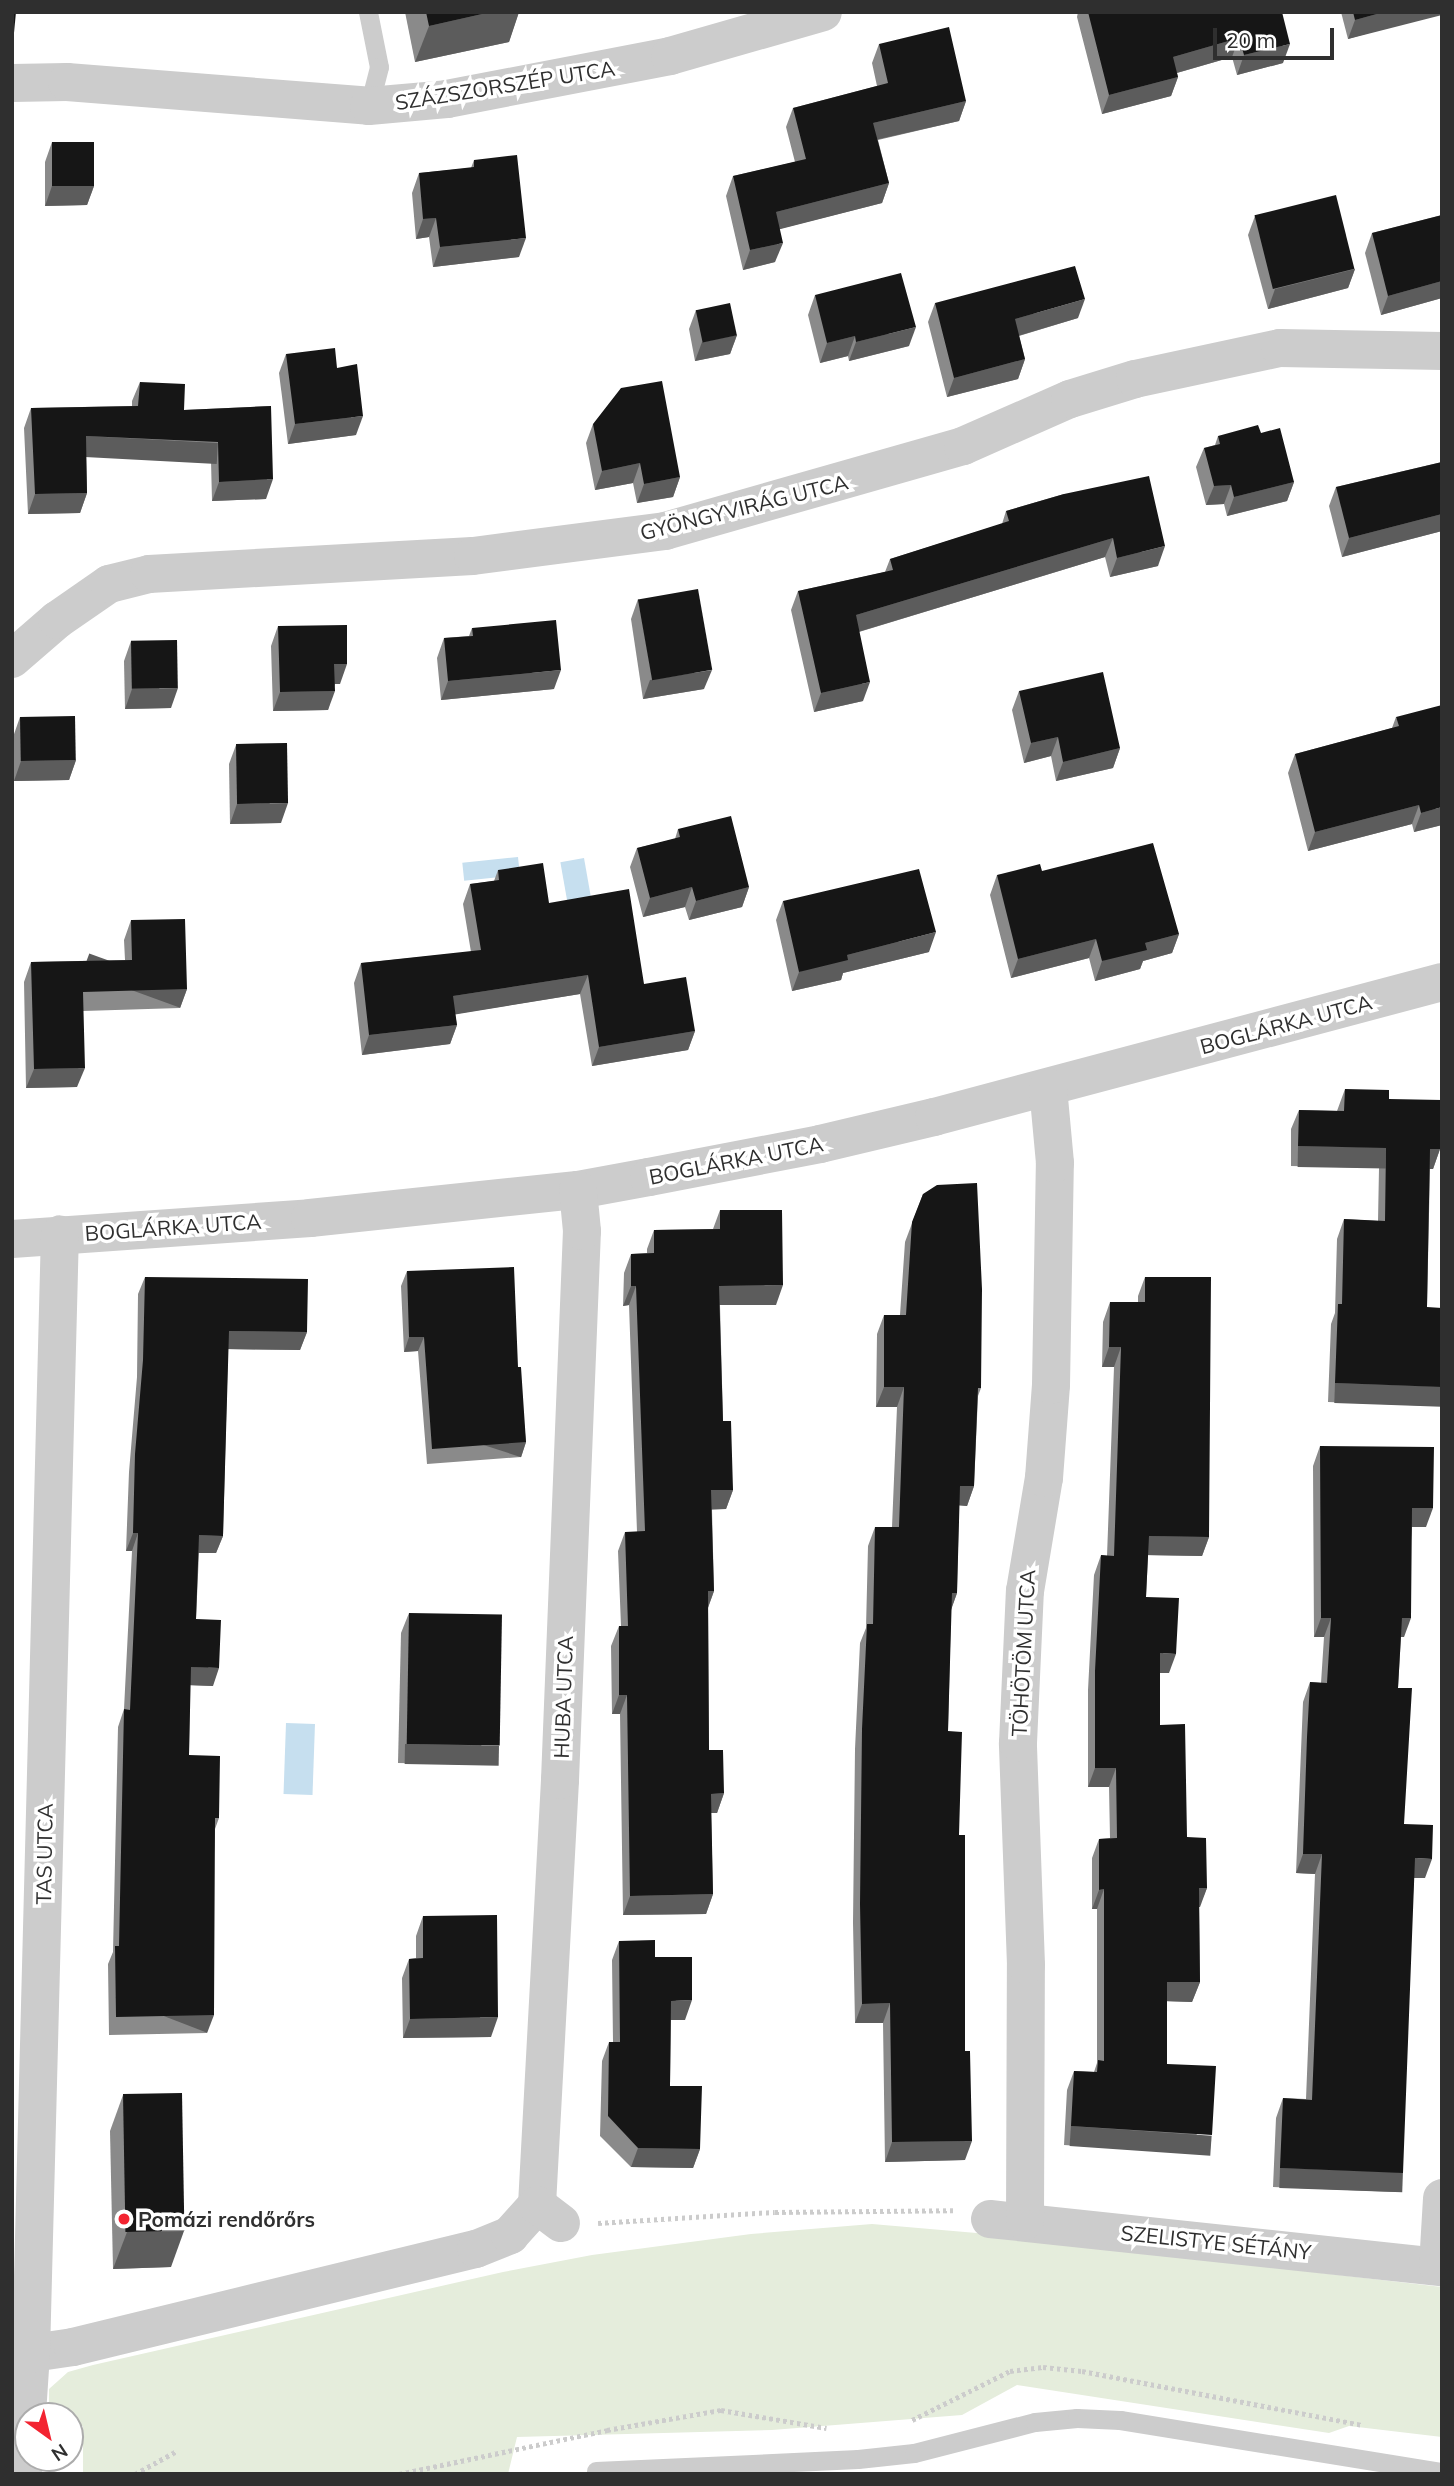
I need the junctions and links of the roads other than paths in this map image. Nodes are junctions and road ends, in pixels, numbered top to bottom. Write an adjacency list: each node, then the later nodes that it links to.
1 (368, 12): 4 (lane)
2 (824, 12): 4 (street, SZÁZSZORSZÉP UTCA)
3 (12, 82): 4 (street, SZÁZSZORSZÉP UTCA)
4 (369, 106)
5 (1442, 351): 6 (street, GYÖNGYVIRÁG UTCA)
6 (12, 659)
7 (1442, 982): 8 (street, BOGLÁRKA UTCA)
8 (1048, 1087): 9 (street, BOGLÁRKA UTCA); 13 (street, TÖHÖTÖM UTCA)
9 (578, 1189): 10 (street, BOGLÁRKA UTCA); 15 (street, HUBA UTCA)
10 (60, 1234): 11 (street, BOGLÁRKA UTCA); 15 (street, TAS UTCA)
11 (12, 1239)
12 (1442, 2198): 14 (street)
13 (1008, 2220): 14 (street, SZELISTYE SÉTÁNY)
14 (1440, 2267)
15 (22, 2355): 18 (street, TAS UTCA)
16 (596, 2470): 17 (lane)
17 (1442, 2472)
18 (23, 2474)

